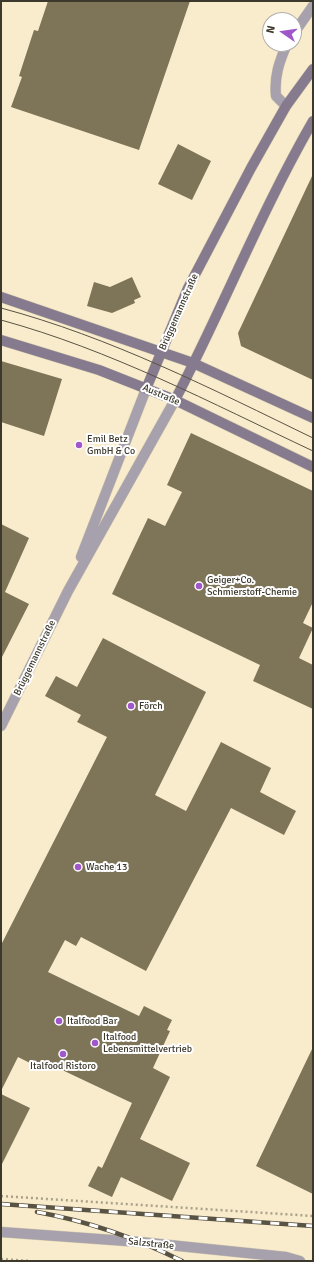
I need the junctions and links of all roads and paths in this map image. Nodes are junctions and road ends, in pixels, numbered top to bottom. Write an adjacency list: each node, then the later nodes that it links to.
1 (313, 6): 2 (street)
2 (302, 22)
3 (283, 52): 5 (street)
4 (313, 69): 5 (main road, Brüggemannstraße)
5 (286, 106): 9 (main road, Brüggemannstraße)
6 (313, 122): 10 (main road, Brüggemannstraße)
7 (1, 297): 9 (main road)
8 (1, 340): 11 (main road, Austraße)
9 (161, 352): 10 (main road); 11 (main road, Brüggemannstraße)
10 (193, 363): 12 (main road, Brüggemannstraße); 13 (main road)
11 (146, 389): 12 (main road, Austraße); 15 (street, Brüggemannstraße)
12 (175, 400): 14 (main road, Austraße); 15 (street, Brüggemannstraße)
13 (313, 418)
14 (313, 467)
15 (68, 591): 16 (street, Brüggemannstraße)
16 (1, 726)
17 (1, 1196): 18 (path)
18 (313, 1216)
19 (1, 1232): 22 (street, Salzstraße)
20 (1, 1259): 21 (path)
21 (30, 1261)
22 (300, 1261)

